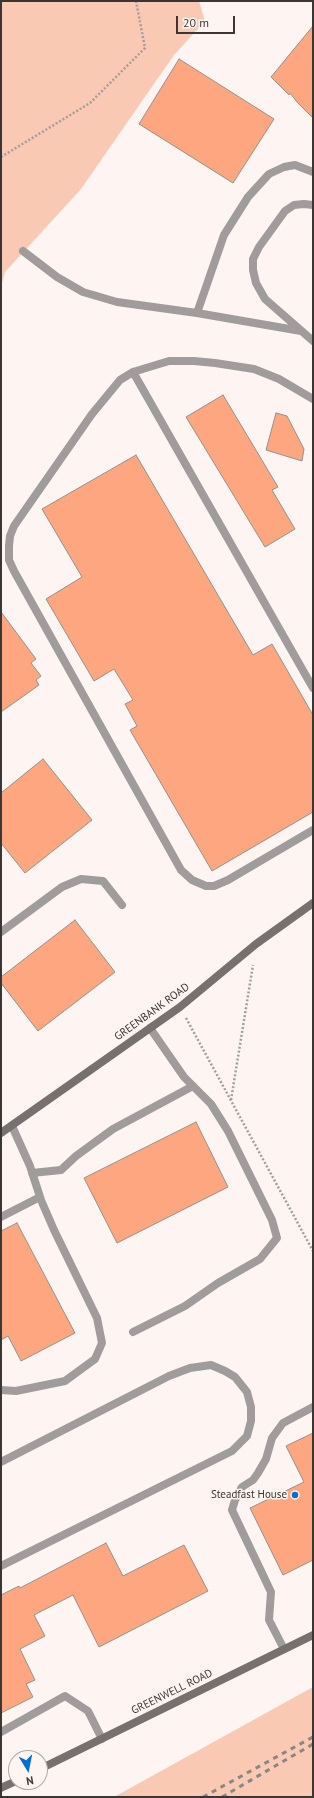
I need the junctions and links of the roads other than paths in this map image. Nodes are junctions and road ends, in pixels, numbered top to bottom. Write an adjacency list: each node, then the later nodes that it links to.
1 (313, 172): 4 (lane)
2 (313, 205): 5 (lane)
3 (23, 252): 4 (lane)
4 (196, 313): 5 (lane)
5 (301, 331): 6 (lane)
6 (313, 341)
7 (133, 372): 8 (lane); 9 (lane); 10 (lane)
8 (313, 399)
9 (313, 688)
10 (313, 830)
11 (122, 904): 13 (lane)
12 (313, 904): 14 (street, GREENBANK ROAD)
13 (1, 932)
14 (150, 1028): 15 (lane); 16 (street, GREENBANK ROAD)
15 (193, 1086): 18 (lane); 21 (lane)
16 (12, 1126): 17 (street, GREENBANK ROAD); 18 (lane)
17 (1, 1133)
18 (32, 1173): 19 (lane)
19 (40, 1197): 20 (lane); 22 (lane)
20 (1, 1217)
21 (133, 1332)
22 (1, 1390)
23 (313, 1407): 27 (lane)
24 (1, 1462): 25 (lane)
25 (1, 1566)
26 (313, 1635): 27 (street, GREENWELL ROAD)
27 (284, 1649): 29 (street, GREENWELL ROAD)
28 (1, 1732): 29 (lane)
29 (102, 1739): 30 (street, GREENWELL ROAD)
30 (48, 1765)

